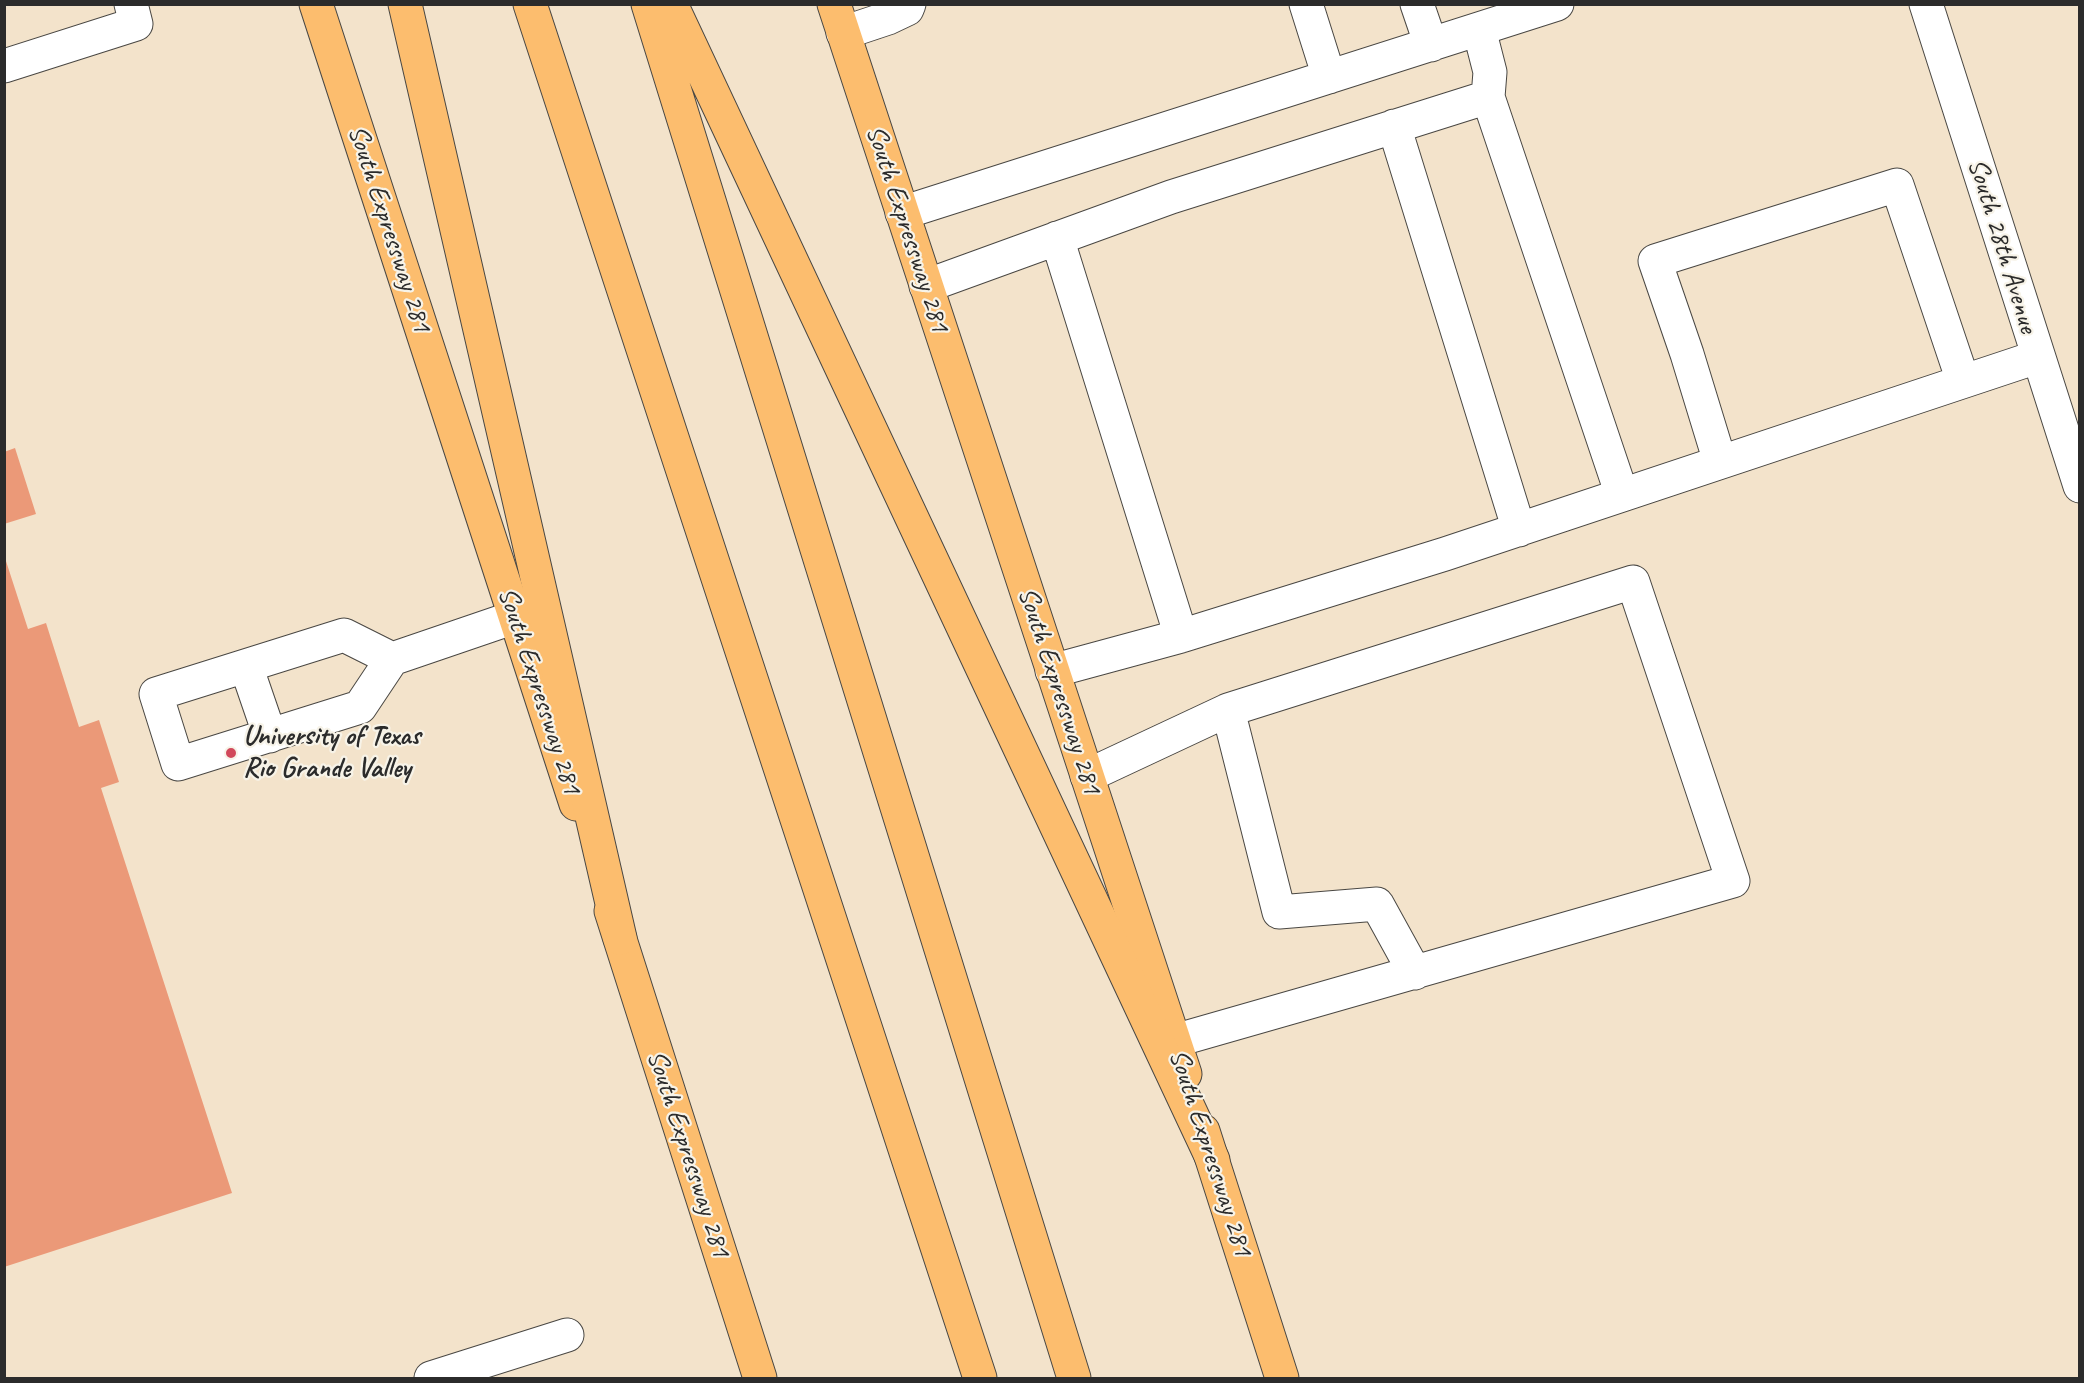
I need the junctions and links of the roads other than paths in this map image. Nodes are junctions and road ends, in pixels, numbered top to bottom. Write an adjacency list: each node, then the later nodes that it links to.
1 (131, 4): 15 (street)
2 (316, 4): 28 (main road, South Expressway 281)
3 (405, 4): 36 (main road)
4 (530, 4): 43 (main road)
5 (648, 4): 44 (main road)
6 (671, 4): 39 (main road)
7 (909, 4): 12 (street)
8 (1306, 4): 16 (street)
9 (1417, 4): 14 (street)
10 (1557, 4): 13 (street)
11 (1926, 4): 22 (street, South 28th Avenue)
12 (838, 19): 19 (main road, South Expressway 281)
13 (1479, 29): 14 (street); 17 (street)
14 (1431, 45): 16 (street)
15 (4, 66)
16 (1329, 76): 19 (street)
17 (1488, 97): 18 (street); 26 (street)
18 (1394, 126): 20 (street); 27 (street)
19 (902, 213): 21 (main road, South Expressway 281)
20 (1057, 238): 21 (street); 29 (street)
21 (926, 286): 32 (main road, South Expressway 281)
22 (2037, 357): 23 (street); 25 (street, South 28th Avenue)
23 (1963, 381): 24 (street); 24 (street)
24 (1720, 462): 26 (street)
25 (2079, 486)
26 (1622, 495): 27 (street)
27 (1519, 530): 29 (street)
28 (515, 617): 30 (street); 36 (main road, South Expressway 281)
29 (1181, 636): 32 (street)
30 (392, 659): 31 (street); 34 (street)
31 (246, 666): 34 (street); 34 (street)
32 (1052, 671): 35 (main road, South Expressway 281)
33 (1228, 710): 35 (street); 37 (street); 37 (street)
34 (270, 736)
35 (1087, 776): 38 (main road, South Expressway 281)
36 (620, 938): 42 (main road, South Expressway 281)
37 (1415, 973): 38 (street)
38 (1174, 1041): 39 (main road, South Expressway 281)
39 (1213, 1160): 45 (main road, South Expressway 281)
40 (567, 1335): 41 (street)
41 (431, 1378)
42 (760, 1378)
43 (980, 1378)
44 (1074, 1378)
45 (1282, 1378)

